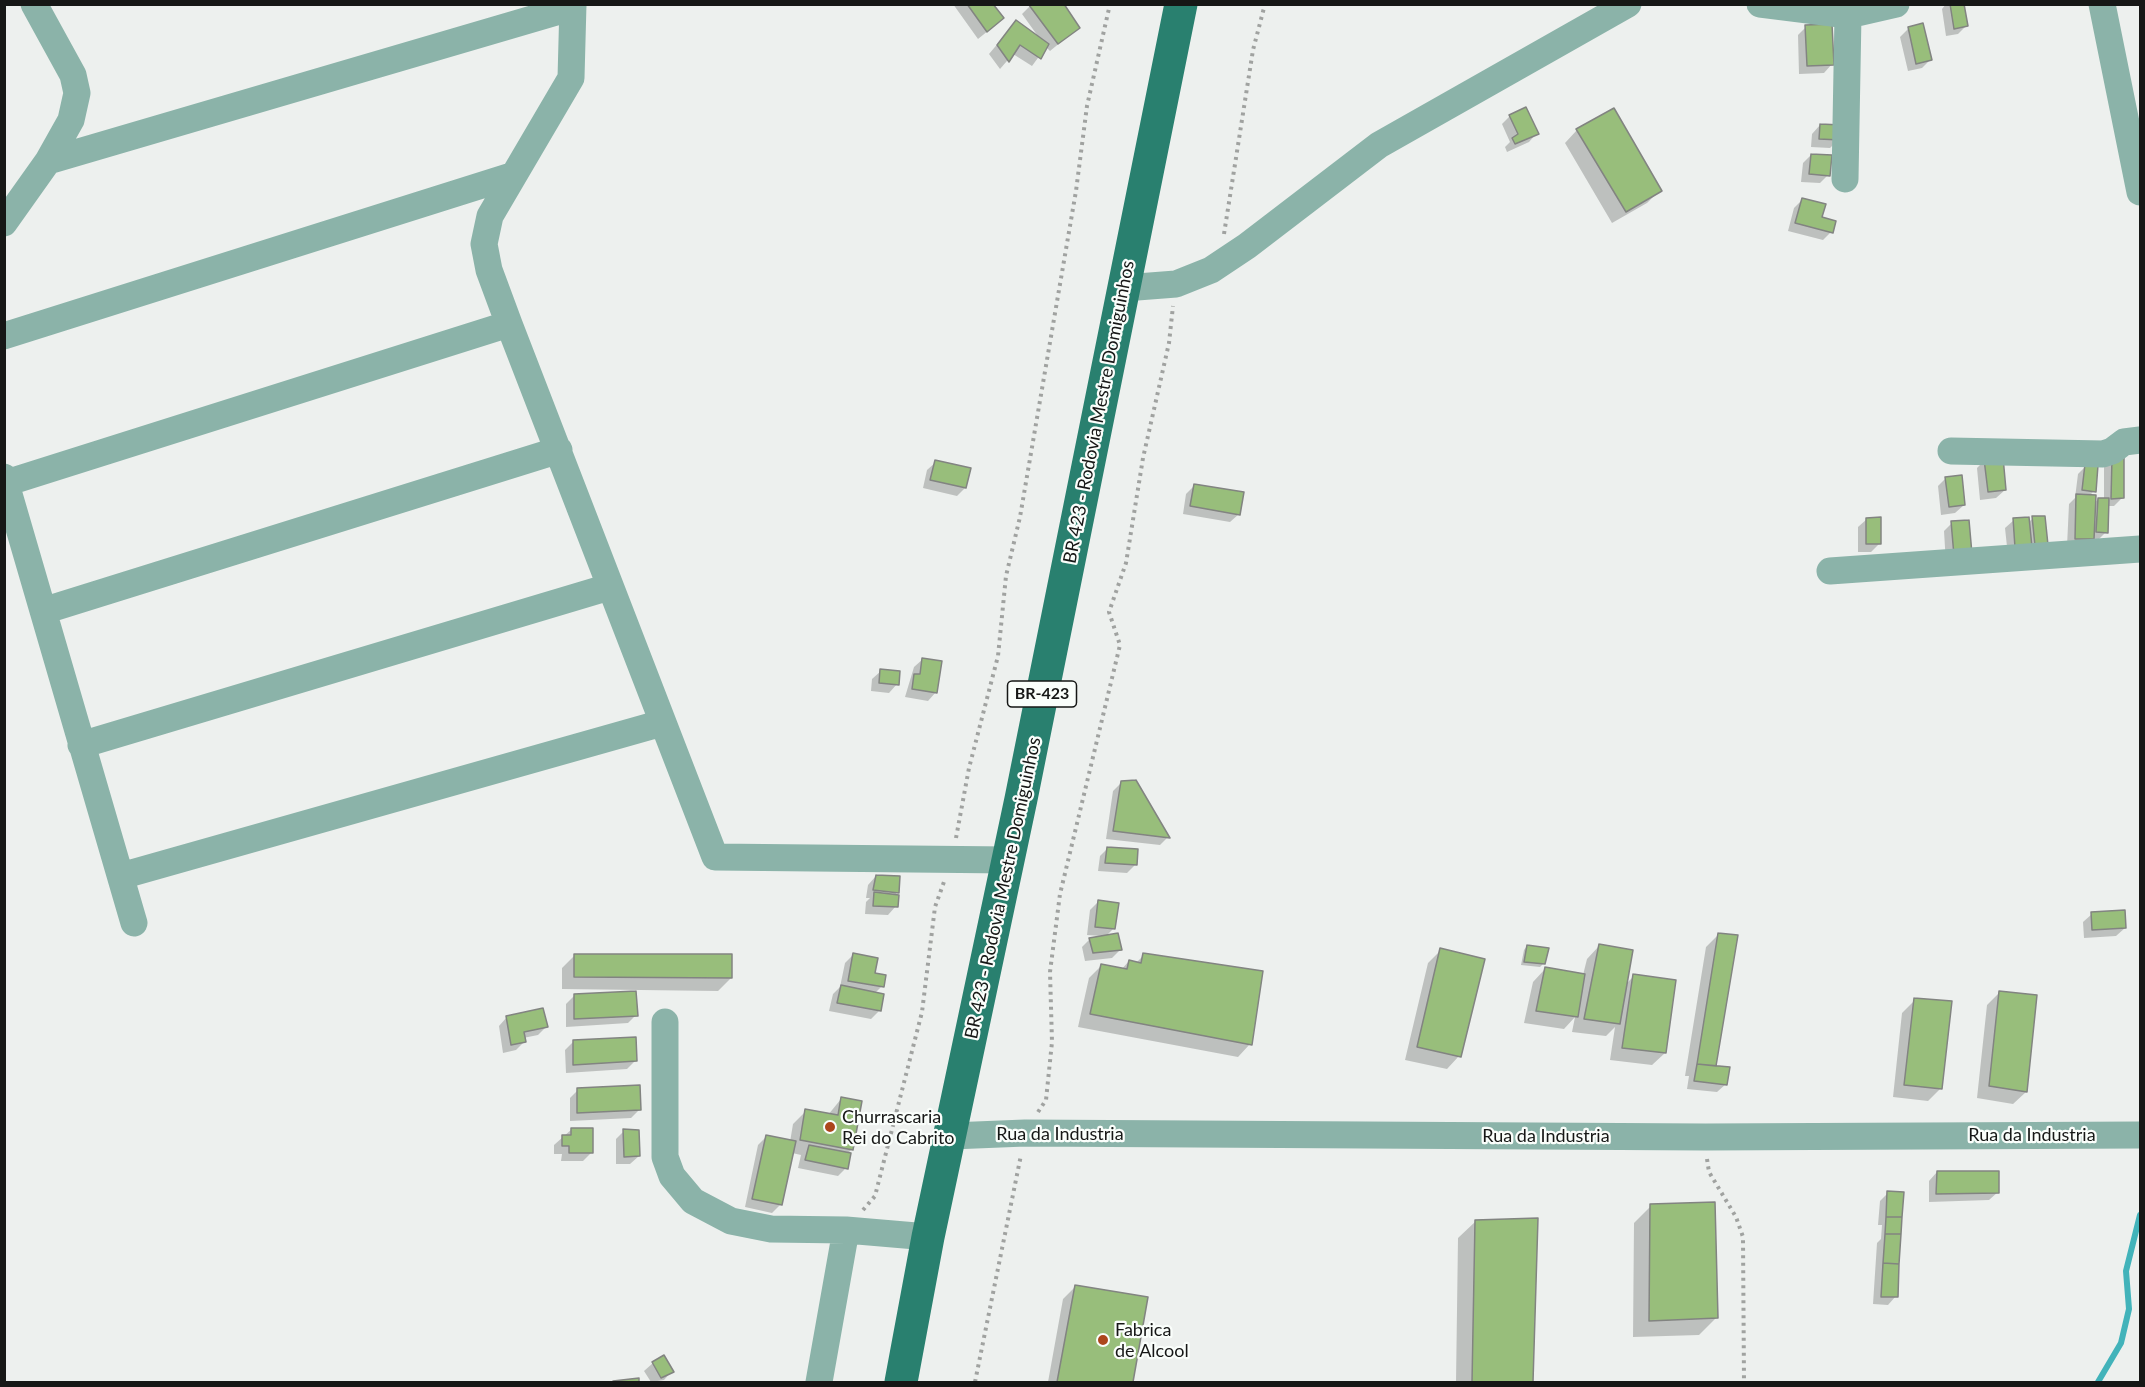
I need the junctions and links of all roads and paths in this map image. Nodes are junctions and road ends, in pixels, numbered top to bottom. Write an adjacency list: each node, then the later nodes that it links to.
1 (34, 4): 11 (street)
2 (1110, 4): 31 (path)
3 (1181, 4): 18 (main road, BR 423 - Rodovia Mestre Domiguinhos / BR-423)
4 (1265, 4): 16 (path)
5 (1628, 4): 16 (street)
6 (1760, 4): 10 (street)
7 (1896, 4): 10 (street)
8 (2103, 4): 14 (street)
9 (573, 6): 11 (street); 12 (street)
10 (1848, 15): 13 (street)
11 (48, 161): 15 (street)
12 (514, 175): 19 (street); 20 (street)
13 (1845, 179)
14 (2140, 192)
15 (4, 223)
16 (1211, 270): 17 (street)
17 (1176, 284): 18 (street); 36 (path)
18 (1124, 288): 32 (main road, BR 423 - Rodovia Mestre Domiguinhos / BR-423)
19 (509, 324): 22 (street); 24 (street)
20 (4, 336)
21 (2140, 440): 23 (street)
22 (559, 450): 27 (street); 28 (street)
23 (1951, 452)
24 (5, 480): 28 (street)
25 (2140, 549): 26 (street)
26 (1830, 571)
27 (609, 587): 29 (street); 30 (street)
28 (43, 611): 30 (street)
29 (662, 723): 31 (street); 33 (street)
30 (81, 745): 33 (street)
31 (952, 858): 32 (street); 40 (path)
32 (1009, 860): 38 (main road, BR 423 - Rodovia Mestre Domiguinhos / BR-423)
33 (121, 876): 34 (street)
34 (134, 922)
35 (665, 1022): 40 (street)
36 (1025, 1133): 38 (street, Rua da Industria); 39 (street, Rua da Industria); 44 (path)
37 (2140, 1135): 39 (street, Rua da Industria)
38 (951, 1136): 41 (main road, BR 423 - Rodovia Mestre Domiguinhos / BR-423)
39 (1705, 1137): 45 (path)
40 (846, 1230): 41 (street); 42 (street)
41 (928, 1237): 43 (main road, BR 423 - Rodovia Mestre Domiguinhos / BR-423)
42 (819, 1383)
43 (901, 1383)
44 (975, 1383)
45 (1744, 1383)

